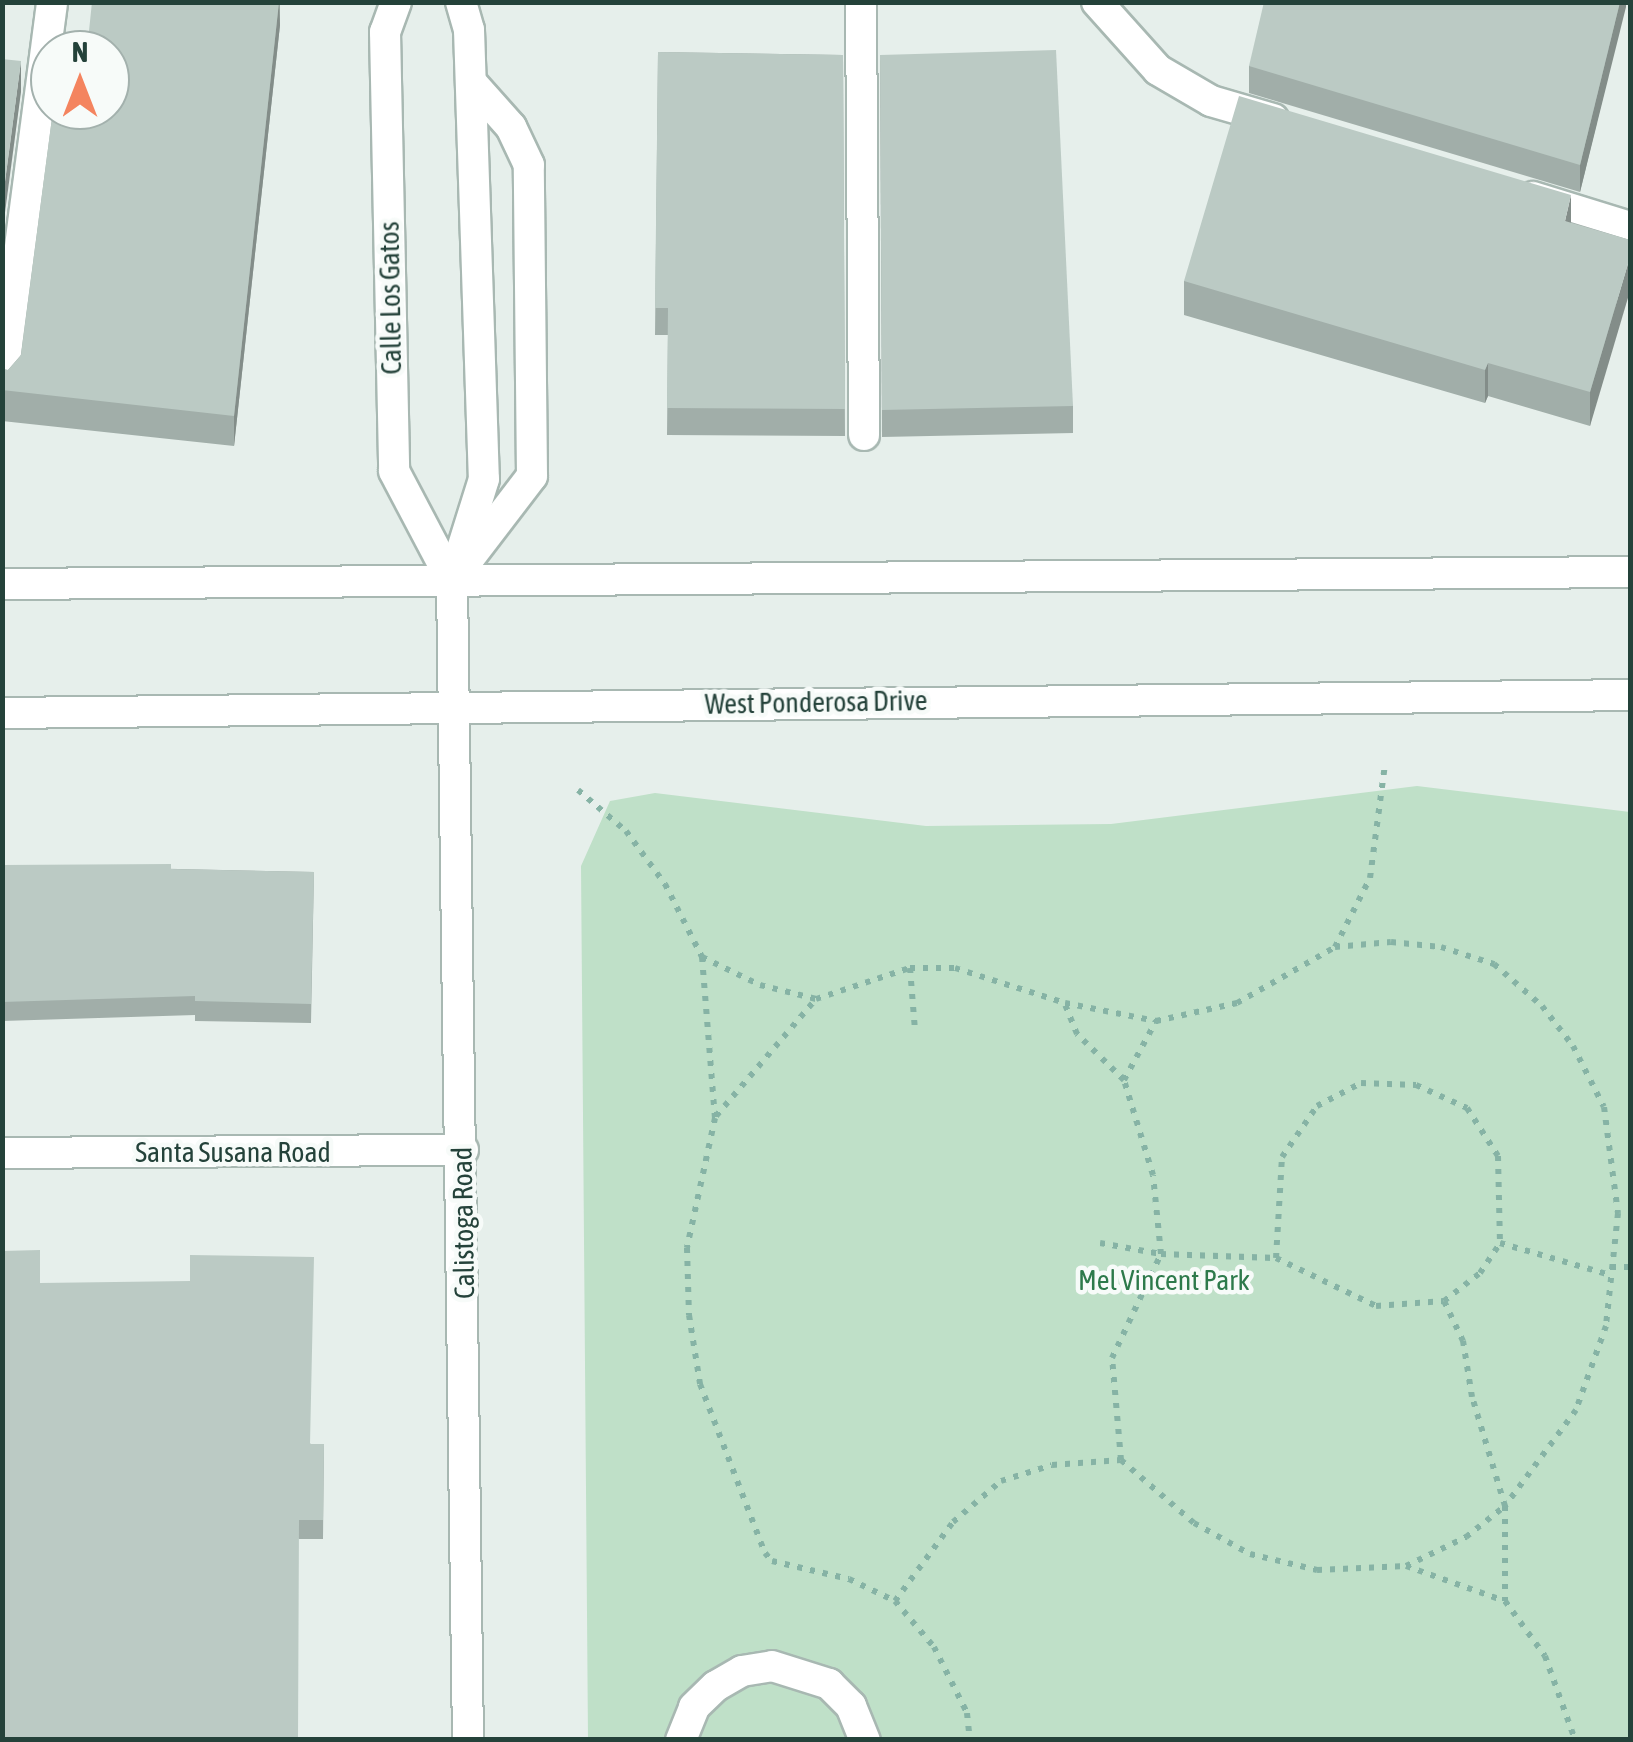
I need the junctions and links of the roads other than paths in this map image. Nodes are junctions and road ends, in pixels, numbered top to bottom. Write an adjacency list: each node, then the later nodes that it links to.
1 (52, 2): 10 (main road)
2 (396, 2): 13 (main road, Calle Los Gatos)
3 (461, 2): 6 (main road, Calle Los Gatos)
4 (862, 2): 11 (main road)
5 (1097, 2): 7 (main road)
6 (471, 82): 13 (main road, Calle Los Gatos); 13 (main road)
7 (1296, 126)
8 (1500, 188): 9 (main road)
9 (1630, 227)
10 (2, 383)
11 (864, 435)
12 (1630, 572): 13 (main road)
13 (452, 580): 14 (main road); 16 (main road, Calle Los Gatos)
14 (2, 584)
15 (1630, 695): 16 (main road, West Ponderosa Drive)
16 (453, 706): 17 (main road, West Ponderosa Drive); 18 (main road, Calistoga Road)
17 (2, 713)
18 (462, 1150): 19 (main road, Santa Susana Road); 20 (main road, Calistoga Road)
19 (2, 1153)
20 (468, 1740)
21 (681, 1740): 22 (main road)
22 (864, 1740)

